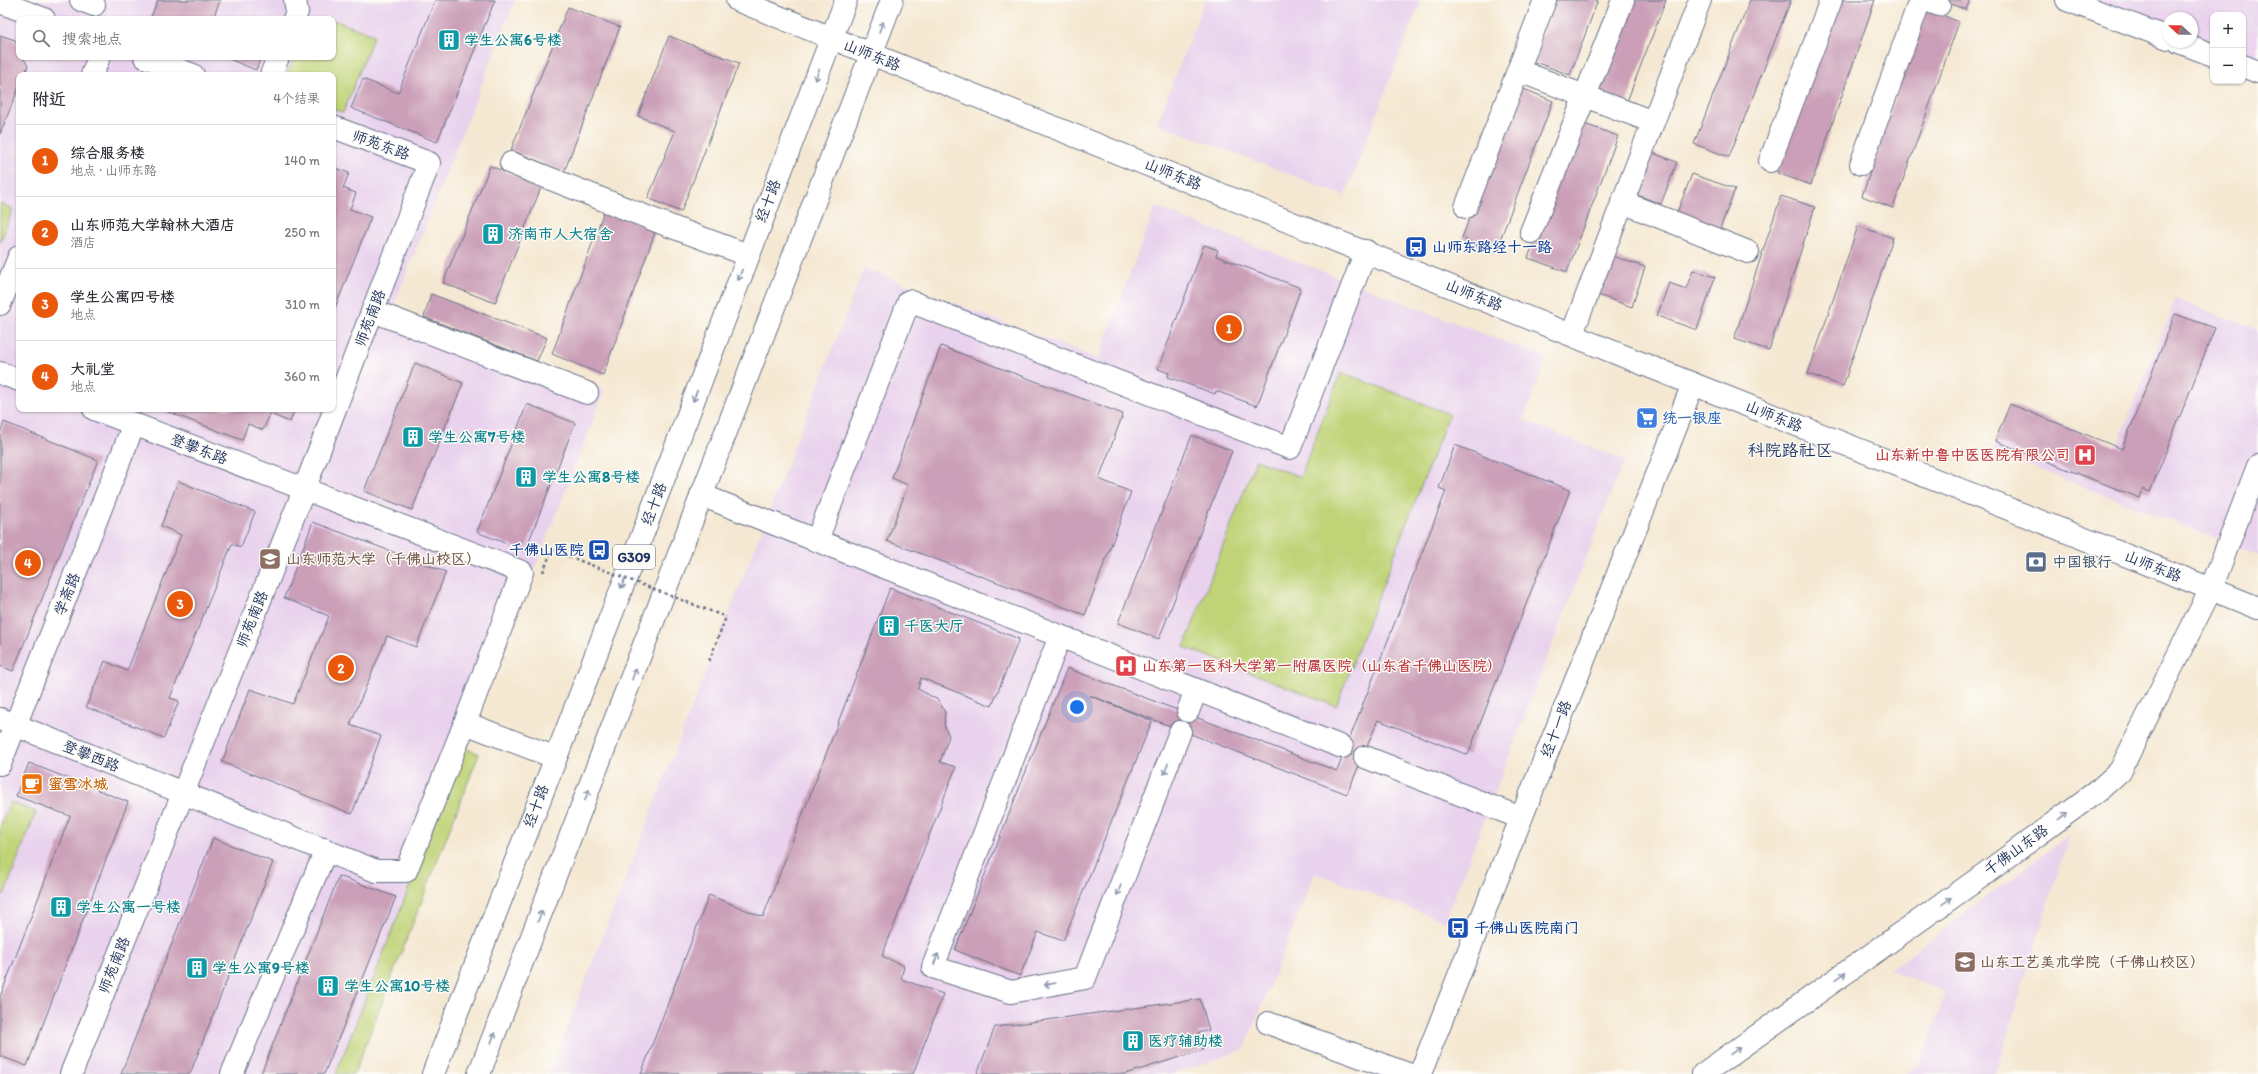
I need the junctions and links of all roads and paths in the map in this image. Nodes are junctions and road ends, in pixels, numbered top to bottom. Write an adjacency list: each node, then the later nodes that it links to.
1 (295, 0): 13 (main road)
2 (737, 0): 15 (main road, 山师东路)
3 (846, 0): 15 (main road, 经十路 / G309)
4 (892, 0): 17 (main road, G309, one-way to 4)
5 (1545, 0): 23 (main road)
6 (1623, 0): 28 (main road)
7 (1700, 0): 29 (main road)
8 (1831, 0): 31 (main road)
9 (2067, 0): 14 (main road)
10 (0, 2): 12 (main road)
11 (1928, 2): 34 (main road)
12 (36, 16)
13 (295, 16)
14 (2162, 36)
15 (831, 38): 17 (main road, 山师东路); 40 (main road, 经十路 / G309, one-way to 40)
16 (2195, 48): 18 (main road)
17 (871, 54): 38 (main road, 山师东路); 55 (main road, G309)
18 (2210, 54)
19 (98, 60): 24 (main road)
20 (153, 60): 25 (main road)
21 (277, 60): 26 (main road)
22 (2246, 67): 27 (main road)
23 (1519, 71): 28 (main road); 36 (main road)
24 (93, 72)
25 (185, 72)
26 (272, 72)
27 (2258, 72)
28 (1585, 96): 29 (main road); 37 (main road)
29 (1653, 122): 35 (main road)
30 (336, 128): 32 (main road, 师苑东路)
31 (1770, 161)
32 (429, 163): 43 (main road, 师苑南路)
33 (511, 164): 40 (main road)
34 (1861, 164)
35 (1622, 202): 39 (main road); 44 (main road)
36 (1466, 207)
37 (1531, 232)
38 (1366, 251): 44 (main road, 山师东路); 56 (main road)
39 (1748, 252)
40 (748, 255): 68 (main road, 经十路 / G309, one-way to 68)
41 (16, 264): 42 (main road)
42 (0, 304)
43 (373, 311): 48 (main road); 49 (main road, 师苑南路)
44 (1572, 334): 47 (main road, 山师东路)
45 (0, 373): 46 (main road)
46 (16, 379)
47 (1692, 384): 58 (main road, 山师东路); 72 (main road, 经十一路)
48 (587, 393)
49 (336, 407)
50 (102, 412): 52 (main road, 登攀东路)
51 (334, 412): 54 (main road, 师苑南路)
52 (134, 424): 54 (main road, 登攀东路); 64 (main road, 学斋路)
53 (2258, 466): 58 (main road, 千佛山东路)
54 (304, 490): 65 (main road, 登攀东路); 71 (main road, 师苑南路)
55 (701, 495): 56 (main road); 78 (main road, G309, one-way to 55)
56 (817, 540): 60 (main road)
57 (552, 550): 61 (path, bridge)
58 (2211, 589): 59 (main road); 81 (main road, 千佛山东路, one-way to 58)
59 (2258, 608)
60 (1060, 636): 62 (main road); 66 (main road, one-way to 60)
61 (708, 661)
62 (1196, 690): 63 (main road); 67 (main road)
63 (1188, 711)
64 (7, 722): 70 (main road, 学斋路); 71 (main road, 登攀西路)
65 (465, 723): 68 (main road); 73 (main road, 登攀西路)
66 (1180, 732)
67 (1342, 747)
68 (554, 757): 77 (main road, 经十路 / G309)
69 (1365, 757): 72 (main road)
70 (0, 764)
71 (182, 792): 73 (main road, 登攀西路); 75 (main road, 师苑南路)
72 (1521, 818): 80 (main road, 经十一路)
73 (324, 849): 76 (main road)
74 (1268, 1023): 79 (main road)
75 (71, 1074)
76 (232, 1074)
77 (433, 1074)
78 (479, 1074)
79 (1408, 1074)
80 (1420, 1074)
81 (1703, 1074)

